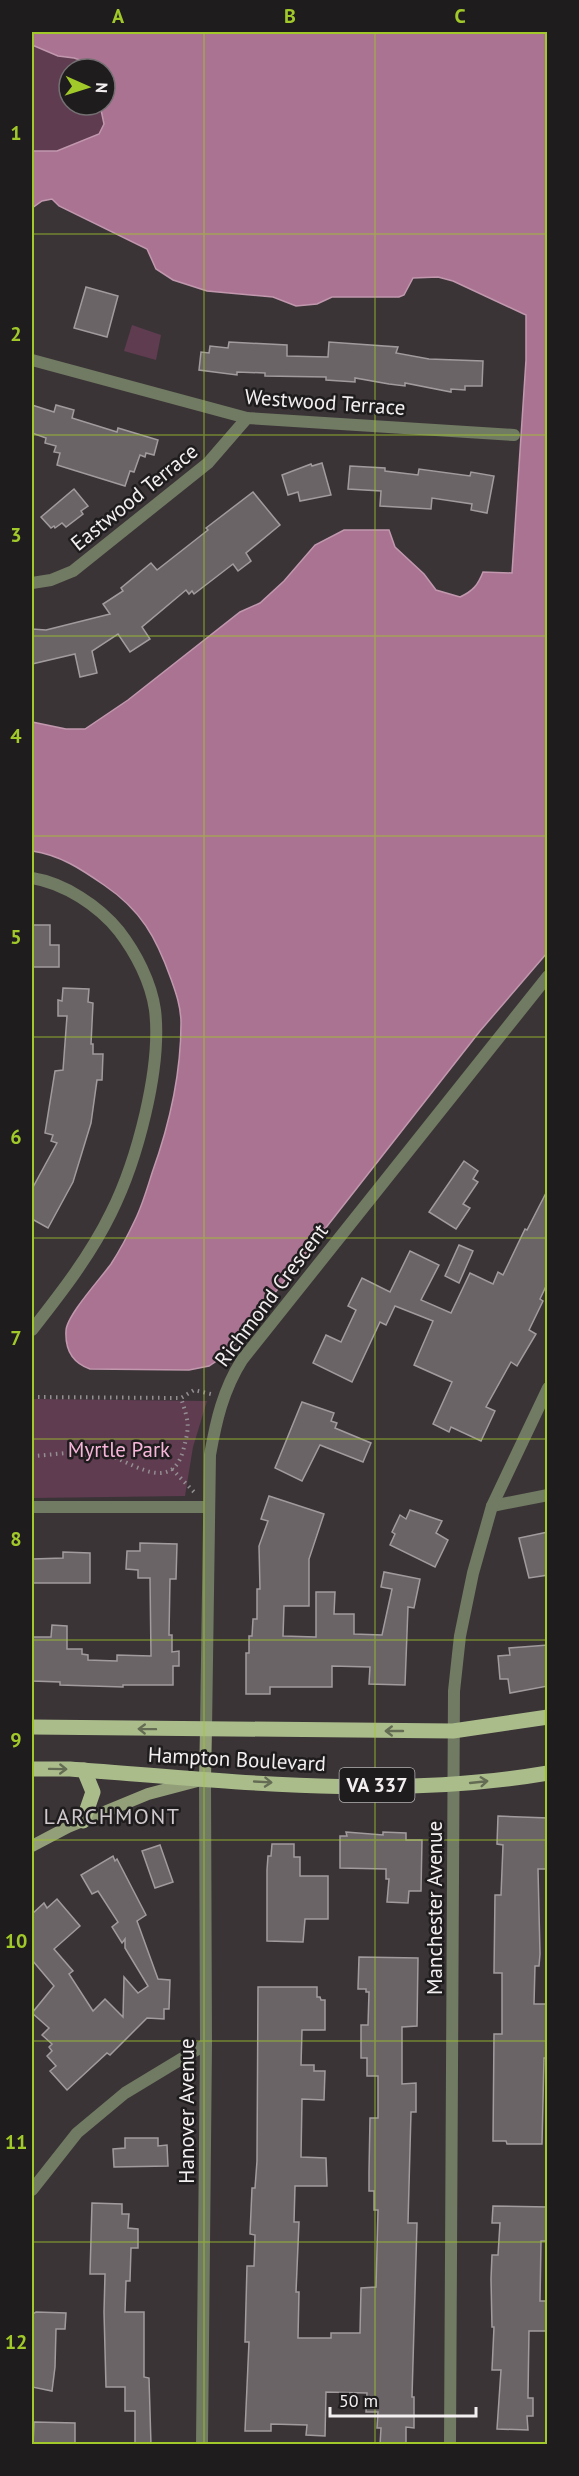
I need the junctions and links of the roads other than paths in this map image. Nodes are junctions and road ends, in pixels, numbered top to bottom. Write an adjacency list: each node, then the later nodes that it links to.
1 (32, 360): 2 (street, Westwood Terrace)
2 (247, 418): 3 (street, Westwood Terrace); 4 (street, Eastwood Terrace)
3 (514, 435)
4 (32, 583)
5 (32, 878): 7 (street)
6 (548, 976): 12 (street, Richmond Crescent)
7 (32, 1330)
8 (548, 1388): 10 (street, Manchester Avenue)
9 (548, 1495): 10 (street)
10 (492, 1506): 16 (street, Manchester Avenue)
11 (32, 1507): 12 (street)
12 (208, 1507): 15 (street, Richmond Crescent)
13 (548, 1717): 16 (main road, Hampton Boulevard)
14 (32, 1727): 15 (main road, Hampton Boulevard, one-way to 14)
15 (206, 1729): 16 (main road, Hampton Boulevard, one-way to 15); 20 (main road, Richmond Crescent)
16 (453, 1731): 21 (street, Manchester Avenue)
17 (32, 1769): 18 (main road, Hampton Boulevard / VA 337, one-way to 18)
18 (84, 1770): 20 (main road, Hampton Boulevard / VA 337); 22 (main road)
19 (548, 1773): 21 (main road, Hampton Boulevard / VA 337, one-way to 19)
20 (205, 1779): 21 (main road, Hampton Boulevard / VA 337, one-way to 21); 22 (main road); 24 (street, Hanover Avenue)
21 (454, 1785): 27 (street, Manchester Avenue)
22 (83, 1821): 23 (main road)
23 (32, 1846)
24 (206, 2044): 25 (street); 26 (street, Hanover Avenue)
25 (32, 2190)
26 (202, 2445)
27 (450, 2445)

